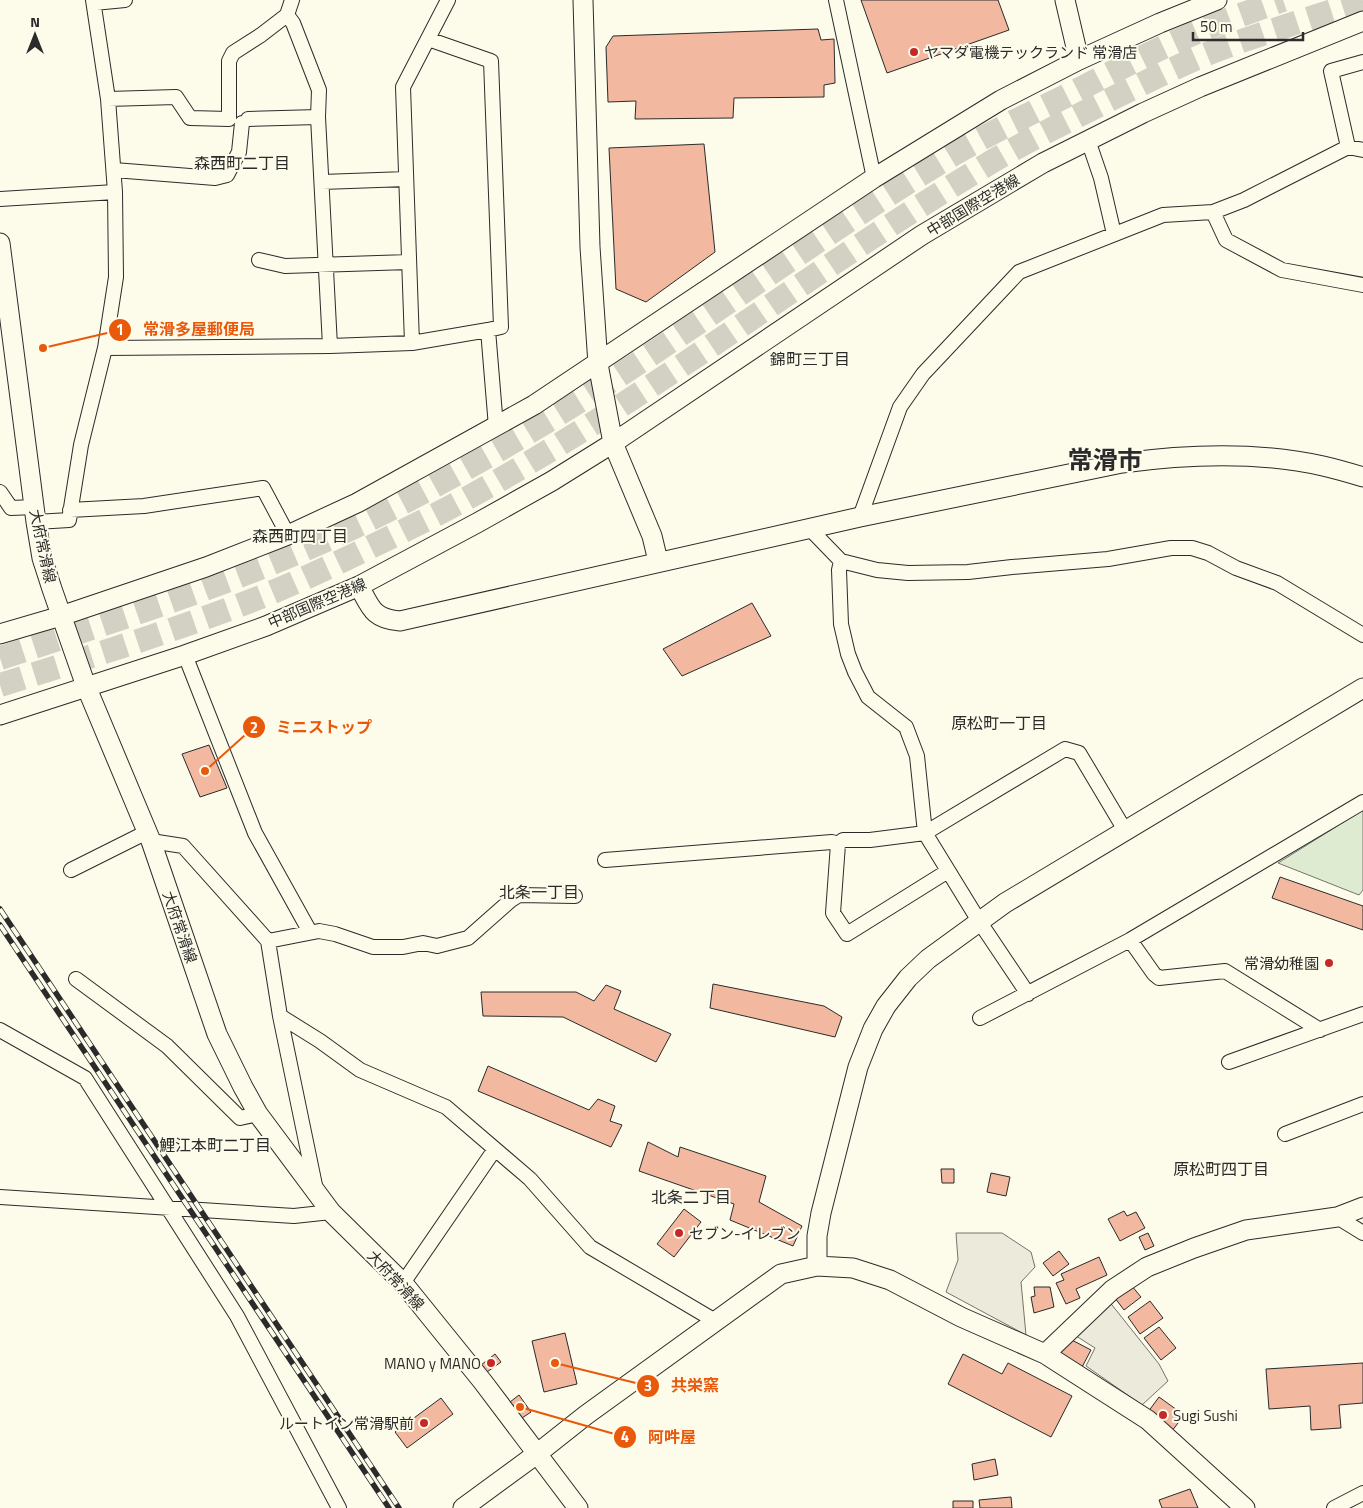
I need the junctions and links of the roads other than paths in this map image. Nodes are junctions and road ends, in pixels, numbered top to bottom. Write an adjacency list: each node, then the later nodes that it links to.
1 (125, 0): 8 (street)
2 (292, 0): 9 (street)
3 (448, 0): 11 (street)
4 (583, 0): 36 (main road)
5 (836, 0): 20 (street)
6 (1065, 0): 12 (main road)
7 (1216, 0): 12 (main road)
8 (94, 2): 14 (street)
9 (287, 15): 14 (street); 15 (street)
10 (1363, 21): 16 (main road, 中部国際空港線)
11 (428, 39): 21 (street); 32 (street)
12 (1079, 60): 20 (main road)
13 (1363, 62): 17 (street)
14 (108, 99): 19 (street)
15 (318, 118): 19 (street); 22 (street)
16 (1088, 140): 26 (street); 38 (main road, 中部国際空港線)
17 (1348, 147): 18 (street); 25 (street)
18 (1363, 150)
19 (114, 170): 23 (street)
20 (874, 178): 36 (main road)
21 (406, 179): 22 (street); 29 (street)
22 (322, 182): 30 (street)
23 (115, 192): 24 (street); 35 (street)
24 (0, 199)
25 (1213, 212): 26 (street); 31 (street)
26 (1114, 234): 43 (street)
27 (0, 243): 42 (main road, 大府常滑線)
28 (259, 260): 30 (street)
29 (409, 262): 30 (street); 33 (street)
30 (326, 265): 34 (street)
31 (1363, 285)
32 (488, 330): 33 (street); 37 (street)
33 (412, 343): 34 (street)
34 (330, 346): 35 (street)
35 (105, 348): 41 (street)
36 (598, 364): 37 (main road); 38 (main road)
37 (496, 427): 45 (main road)
38 (613, 444): 46 (main road); 48 (main road, 中部国際空港線)
39 (1363, 477): 43 (main road)
40 (0, 492): 42 (street)
41 (70, 510): 42 (street); 45 (street)
42 (35, 514): 49 (main road, 大府常滑線)
43 (860, 517): 44 (main road)
44 (810, 529): 46 (main road); 47 (street)
45 (288, 535): 49 (main road)
46 (658, 561): 48 (main road)
47 (841, 561): 51 (street); 57 (street)
48 (359, 586): 52 (main road, 中部国際空港線)
49 (61, 616): 50 (main road); 53 (main road, 大府常滑線)
50 (0, 634)
51 (1363, 635)
52 (185, 655): 53 (main road, 中部国際空港線); 66 (street)
53 (86, 686): 55 (main road, 中部国際空港線); 59 (main road, 大府常滑線)
54 (1363, 688): 58 (main road)
55 (0, 715)
56 (1363, 802): 67 (street)
57 (925, 832): 58 (street); 60 (street); 63 (street)
58 (1126, 832): 65 (main road)
59 (149, 836): 62 (street); 68 (street); 78 (main road, 大府常滑線)
60 (838, 844): 61 (street); 63 (street)
61 (605, 860)
62 (72, 870)
63 (948, 871): 65 (street)
64 (574, 896): 66 (street)
65 (979, 921): 70 (street); 88 (main road)
66 (310, 932): 68 (street)
67 (1130, 940): 70 (street); 75 (street)
68 (268, 941): 72 (street)
69 (76, 979): 78 (street)
70 (1028, 994): 73 (street)
71 (1363, 1014): 75 (street)
72 (280, 1016): 80 (street); 81 (street)
73 (980, 1018)
74 (0, 1030): 84 (street)
75 (1320, 1030): 76 (street)
76 (1229, 1062)
77 (1363, 1104): 79 (street)
78 (258, 1114): 81 (main road, 大府常滑線)
79 (1285, 1134)
80 (495, 1149): 89 (street); 90 (street)
81 (318, 1195): 85 (main road, 大府常滑線)
82 (0, 1197): 84 (street)
83 (1363, 1207): 86 (main road)
84 (169, 1209): 85 (street); 94 (street)
85 (331, 1212): 89 (main road, 大府常滑線)
86 (1337, 1217): 87 (street); 91 (main road)
87 (1363, 1233)
88 (817, 1266): 90 (main road); 91 (main road)
89 (402, 1283): 92 (main road, 大府常滑線)
90 (717, 1322): 92 (main road)
91 (1045, 1354): 97 (main road)
92 (538, 1453): 95 (main road); 96 (main road, 大府常滑線)
93 (1363, 1493): 98 (street)
94 (339, 1508)
95 (463, 1508)
96 (578, 1508)
97 (1245, 1508)
98 (1334, 1508)

